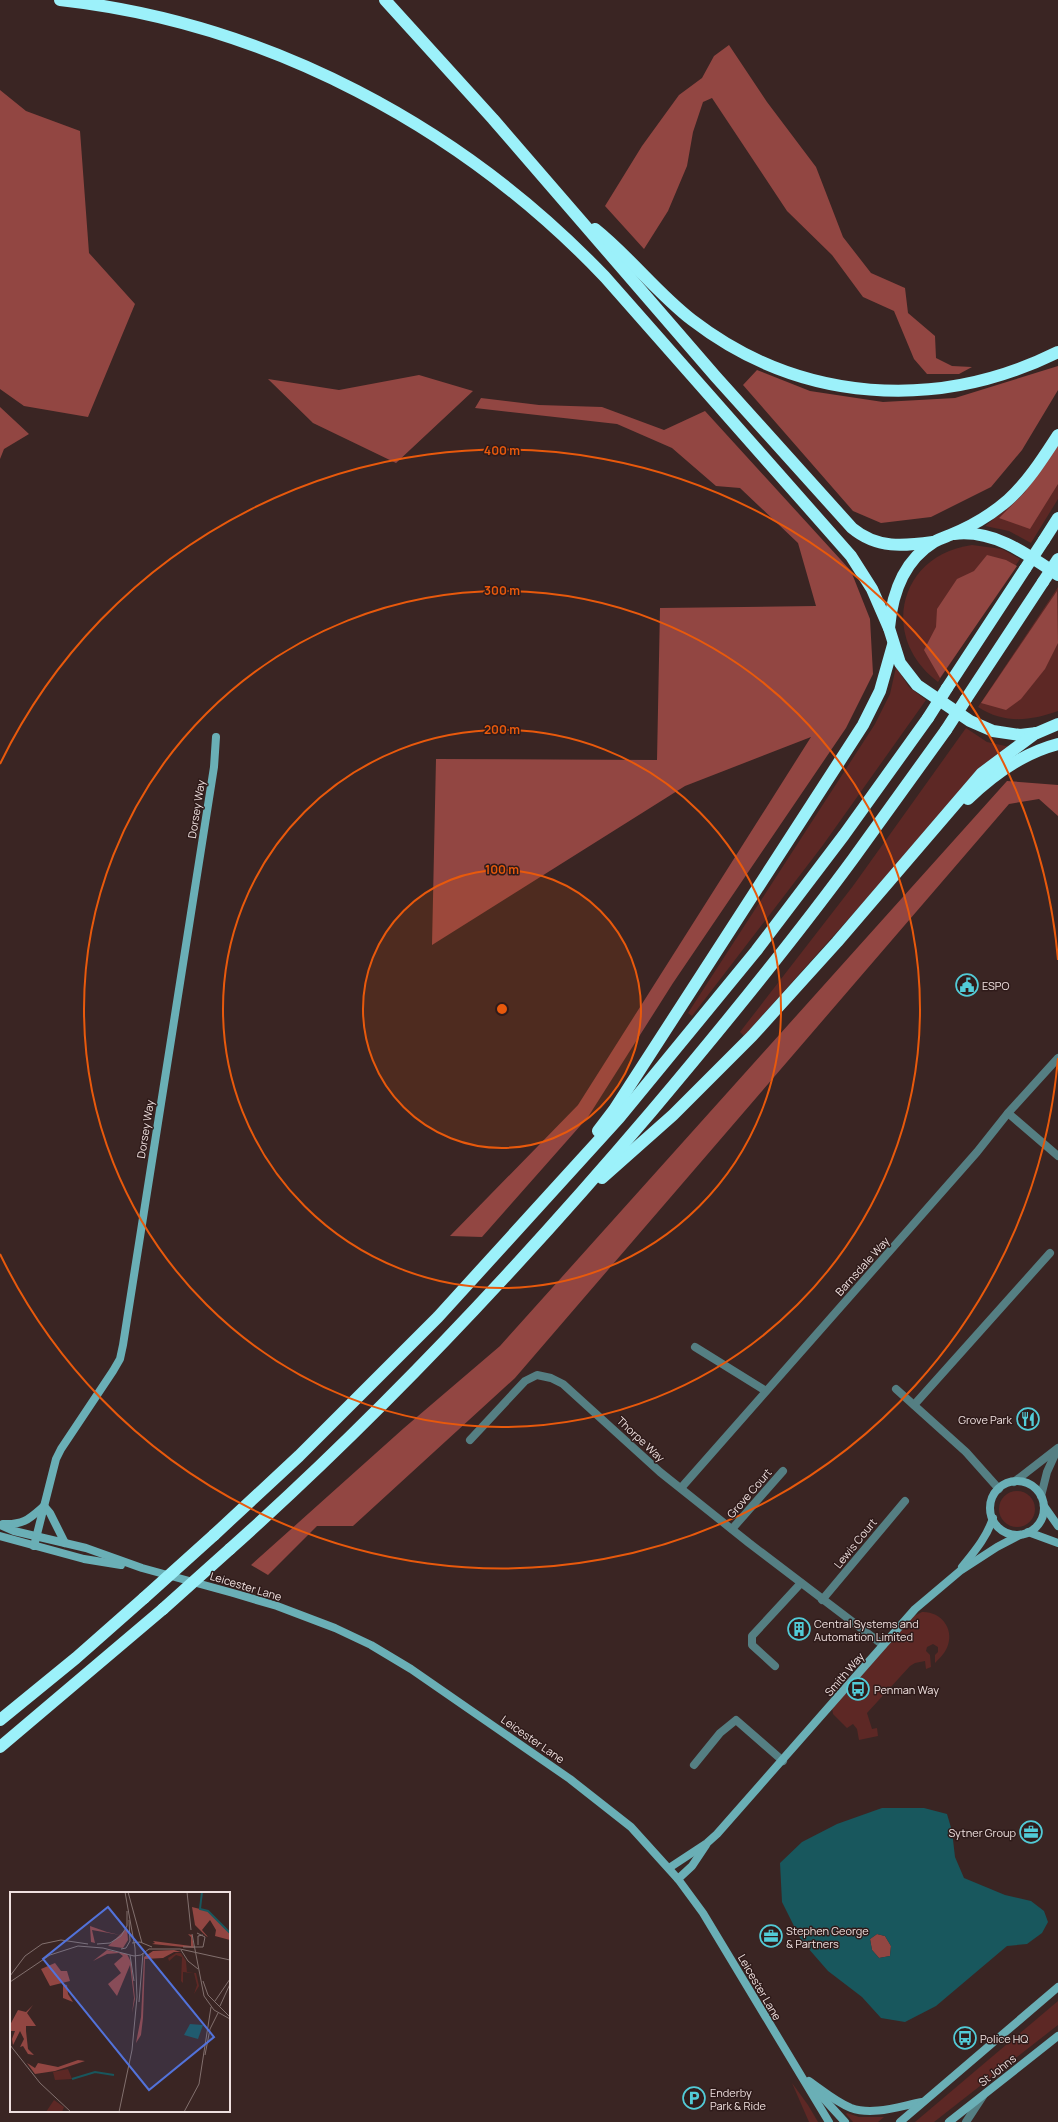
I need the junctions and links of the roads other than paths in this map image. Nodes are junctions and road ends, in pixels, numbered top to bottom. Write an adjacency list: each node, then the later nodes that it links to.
1 (60, 0): 11 (highway)
2 (384, 0): 3 (highway)
3 (567, 205): 4 (highway); 8 (highway)
4 (1058, 352)
5 (1058, 435): 7 (highway)
6 (1058, 518): 21 (highway, bridge)
7 (951, 535): 8 (highway); 10 (highway)
8 (933, 542): 11 (highway)
9 (1058, 559): 22 (highway, bridge)
10 (1058, 575)
11 (889, 628): 12 (highway)
12 (893, 645): 14 (highway); 21 (highway)
13 (1058, 724): 14 (highway)
14 (1037, 733): 17 (highway)
15 (216, 737): 37 (street, Dorsey Way)
16 (1058, 744): 17 (highway)
17 (929, 835): 22 (highway)
18 (1058, 1058): 19 (street, Barnsdale Way)
19 (1008, 1113): 20 (street); 26 (street, Barnsdale Way)
20 (1058, 1156)
21 (534, 1212): 54 (highway, bridge)
22 (560, 1217): 55 (highway, bridge)
23 (1050, 1253): 27 (street)
24 (695, 1347): 26 (street)
25 (896, 1389): 27 (street)
26 (766, 1391): 32 (street, Barnsdale Way)
27 (914, 1405): 33 (street)
28 (470, 1440): 32 (street, Thorpe Way)
29 (1057, 1449): 31 (street); 34 (street)
30 (783, 1471): 41 (street, Grove Court)
31 (1014, 1482): 33 (street); 34 (street)
32 (681, 1488): 41 (street, Thorpe Way)
33 (999, 1488): 38 (street)
34 (1041, 1496): 36 (street)
35 (905, 1501): 51 (street, Lewis Court)
36 (1044, 1505): 40 (street); 42 (street)
37 (44, 1506): 39 (street); 44 (street, Dorsey Way); 45 (street)
38 (992, 1518): 42 (street); 49 (street, Smith Way)
39 (0, 1525): 44 (street, Leicester Lane)
40 (1058, 1526)
41 (732, 1529): 50 (street, Thorpe Way)
42 (1024, 1534): 46 (street); 49 (street, Smith Way)
43 (0, 1536): 47 (street, Leicester Lane)
44 (37, 1537): 45 (street, Leicester Lane); 47 (street, Dorsey Way)
45 (65, 1543): 48 (street, Leicester Lane)
46 (1058, 1543)
47 (34, 1546): 48 (street, Leicester Lane)
48 (142, 1568): 59 (street, Leicester Lane)
49 (960, 1571): 52 (street, Smith Way)
50 (801, 1583): 51 (street, Thorpe Way); 53 (street)
51 (822, 1600): 52 (street, Thorpe Way)
52 (882, 1645): 56 (street, Smith Way)
53 (775, 1666)
54 (0, 1720)
55 (0, 1747)
56 (783, 1761): 57 (street); 58 (street, Smith Way)
57 (694, 1765)
58 (707, 1843): 59 (street); 60 (street)
59 (669, 1868): 60 (street, Leicester Lane)
60 (678, 1879): 63 (street, Leicester Lane)
61 (1058, 1987): 66 (street)
62 (1058, 2036): 65 (street, St Johns)
63 (799, 2071): 64 (street, Leicester Lane); 67 (street, Leicester Lane)
64 (809, 2081): 66 (street); 68 (street, Leicester Lane)
65 (984, 2094): 70 (street, St Johns); 71 (street)
66 (922, 2102): 69 (street)
67 (826, 2120)
68 (845, 2122)
69 (900, 2122)
70 (949, 2122)
71 (966, 2122)

